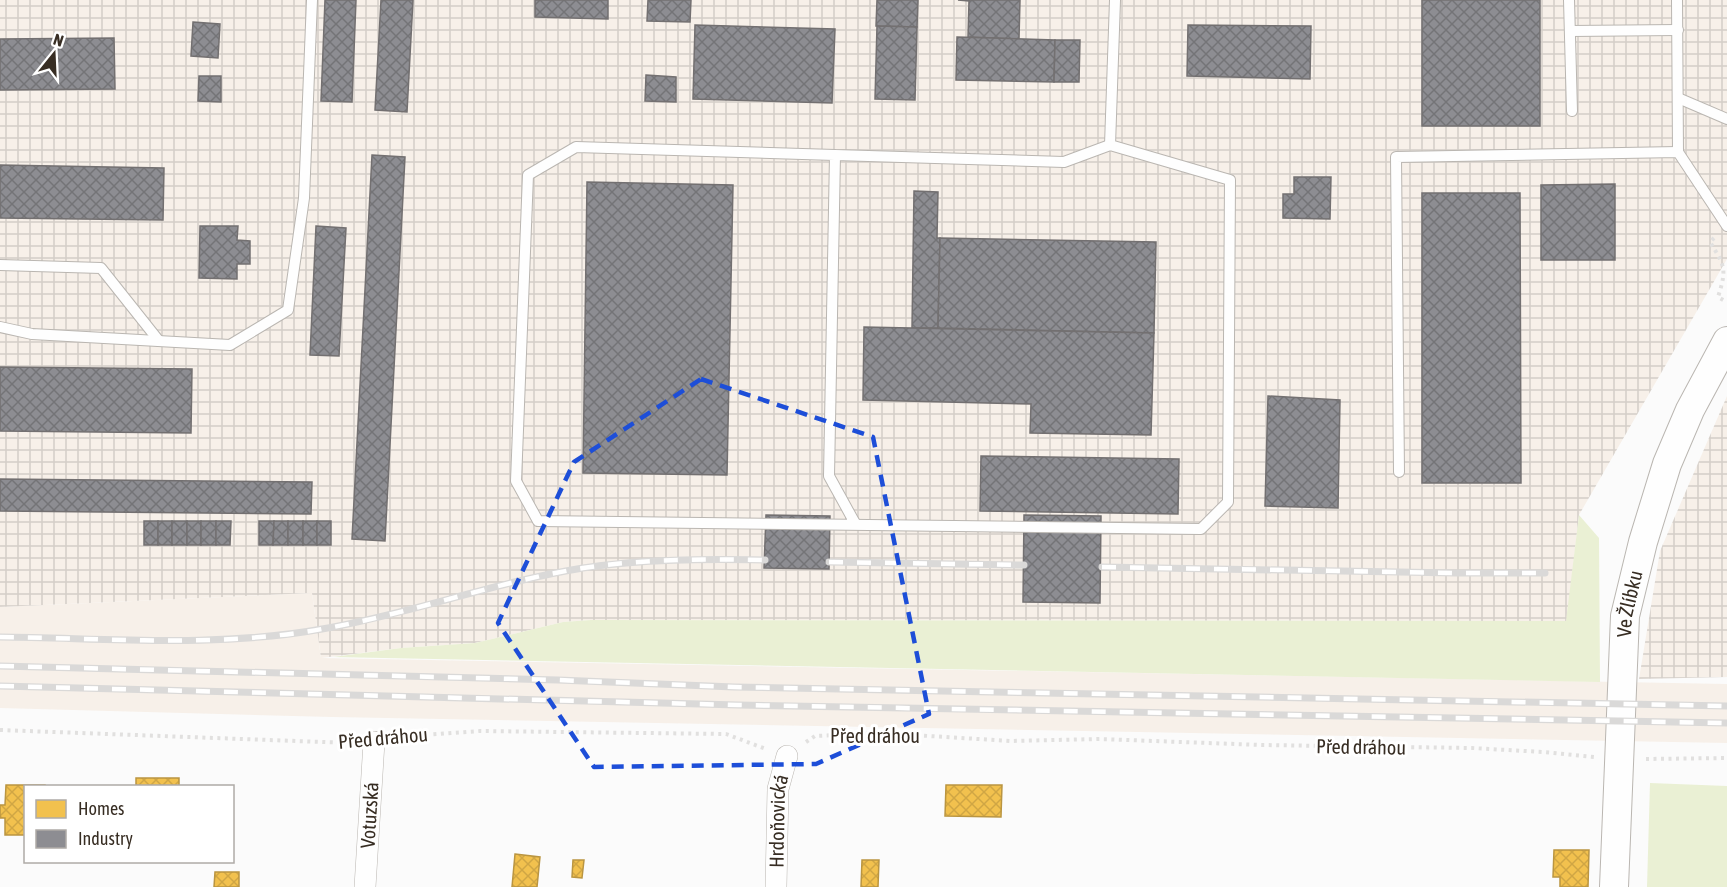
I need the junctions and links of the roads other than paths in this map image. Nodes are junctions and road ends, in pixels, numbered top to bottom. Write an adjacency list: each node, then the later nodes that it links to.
1 (312, 0): 16 (lane)
2 (1115, 0): 10 (lane)
3 (1569, 0): 5 (lane)
4 (1677, 0): 6 (lane)
5 (1570, 30): 6 (lane); 8 (lane)
6 (1677, 30): 7 (lane)
7 (1678, 98): 9 (lane); 11 (lane)
8 (1572, 111)
9 (1727, 119)
10 (1110, 145): 12 (lane); 19 (lane)
11 (1678, 152): 13 (lane); 18 (lane)
12 (835, 155): 19 (lane); 19 (lane)
13 (1727, 225)
14 (0, 265): 16 (lane)
15 (0, 327): 16 (lane)
16 (159, 341)
17 (1727, 341): 24 (street, Ve Žlíbku)
18 (1399, 472)
19 (856, 525)
20 (374, 742): 22 (street, Votuzská)
21 (787, 756): 23 (street, Hrdoňovická)
22 (365, 887)
23 (776, 887)
24 (1614, 887)

